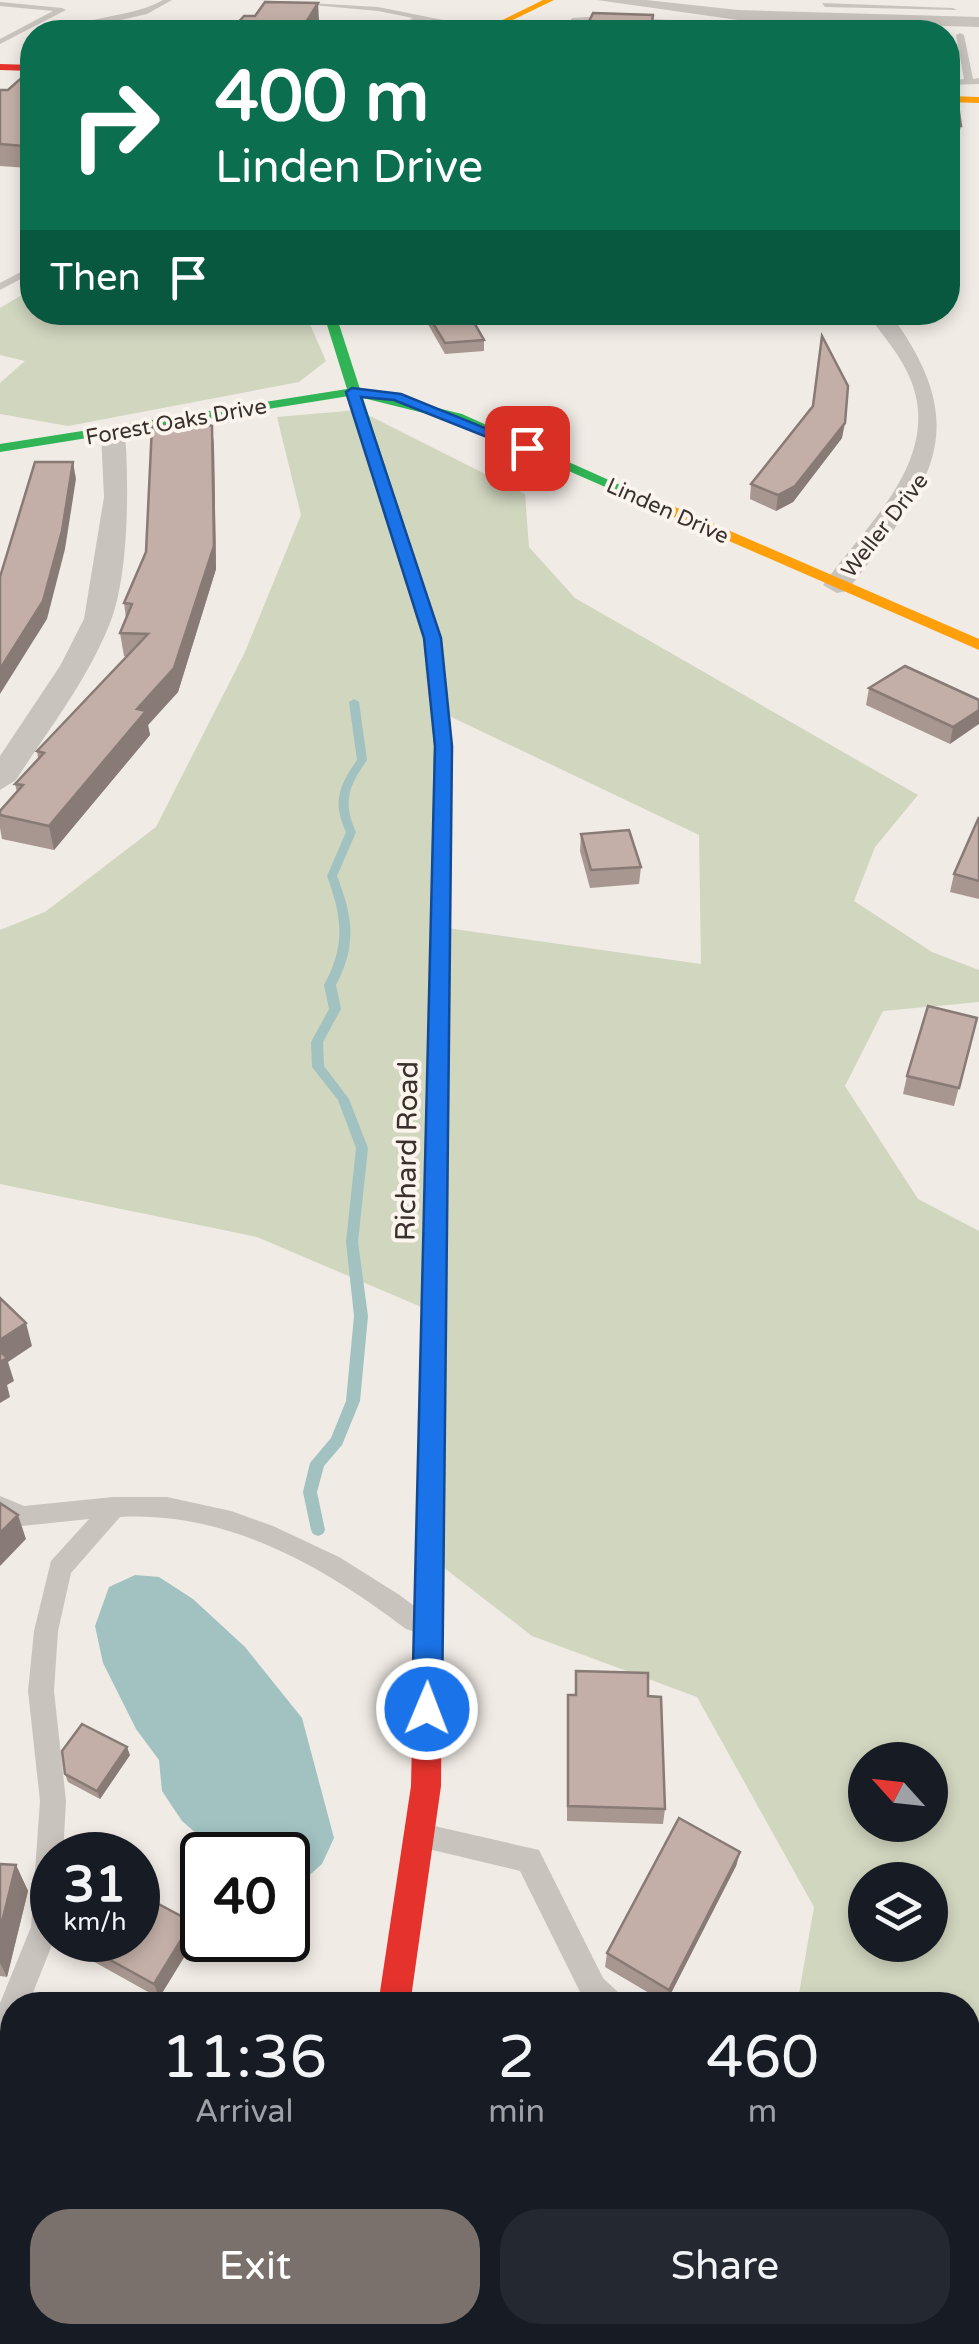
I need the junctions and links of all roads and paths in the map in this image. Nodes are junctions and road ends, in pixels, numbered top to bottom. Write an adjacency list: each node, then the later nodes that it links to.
1 (168, 0): 15 (lane)
2 (261, 0): 12 (lane)
3 (550, 0): 18 (main road)
4 (605, 0): 13 (street)
5 (924, 0): 10 (lane)
6 (964, 0): 11 (lane)
7 (828, 3): 8 (lane); 13 (lane)
8 (876, 3): 10 (lane)
9 (0, 4): 14 (lane)
10 (916, 8): 11 (lane)
11 (954, 10): 22 (lane)
12 (424, 16): 16 (lane); 17 (lane)
13 (810, 18): 21 (street)
14 (43, 20)
15 (106, 20)
16 (416, 20)
17 (440, 20)
18 (512, 20)
19 (574, 20): 20 (lane)
20 (630, 20)
21 (818, 20)
22 (948, 20)
23 (976, 28): 24 (lane)
24 (960, 36): 25 (lane)
25 (976, 88)
26 (333, 325): 28 (main road, Richard Road)
27 (890, 325): 31 (street, Weller Drive)
28 (352, 392): 29 (main road, Forest Oaks Drive); 31 (main road, Linden Drive); 36 (main road, Richard Road)
29 (113, 433): 30 (main road, Forest Oaks Drive); 33 (street)
30 (0, 448)
31 (838, 585): 32 (main road, Linden Drive)
32 (979, 645)
33 (0, 780)
34 (0, 1506): 35 (lane)
35 (111, 1511): 36 (lane); 38 (lane)
36 (428, 1632): 37 (main road, Richard Road)
37 (418, 1836): 39 (main road, Richard Road); 40 (lane)
38 (19, 1992)
39 (396, 1992)
40 (597, 1992)

